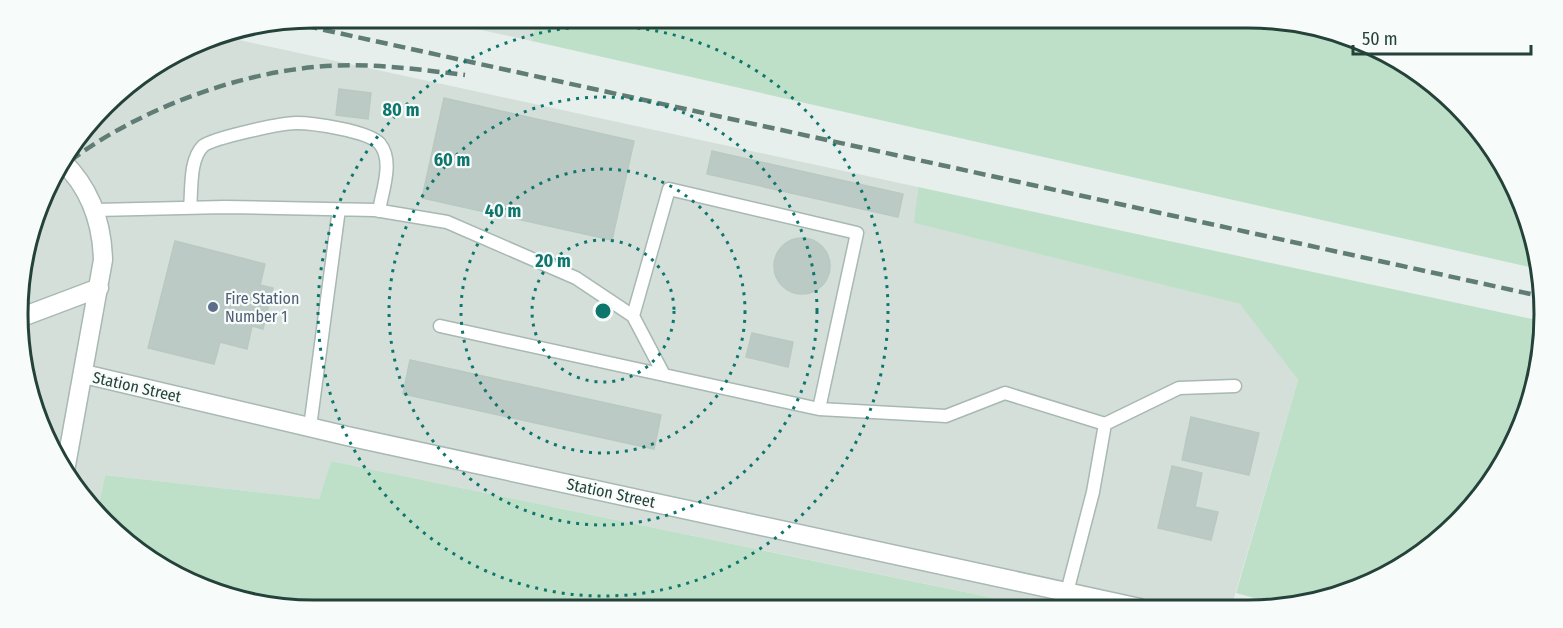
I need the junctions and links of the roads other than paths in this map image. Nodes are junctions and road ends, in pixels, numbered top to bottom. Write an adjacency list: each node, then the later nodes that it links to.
1 (68, 169): 4 (street)
2 (190, 208): 3 (lane); 4 (lane); 5 (lane)
3 (339, 209): 5 (lane); 15 (lane)
4 (96, 210): 6 (street)
5 (379, 211): 8 (lane)
6 (99, 288): 7 (street); 10 (street)
7 (28, 315)
8 (633, 316): 11 (lane); 13 (lane)
9 (440, 326): 11 (lane)
10 (84, 374): 15 (street, Station Street); 16 (street)
11 (664, 375): 13 (lane)
12 (1235, 386): 14 (lane)
13 (819, 409): 14 (lane)
14 (1105, 424): 17 (lane)
15 (310, 427): 17 (street, Station Street)
16 (68, 458)
17 (1067, 592): 18 (street, Station Street)
18 (1104, 600)

